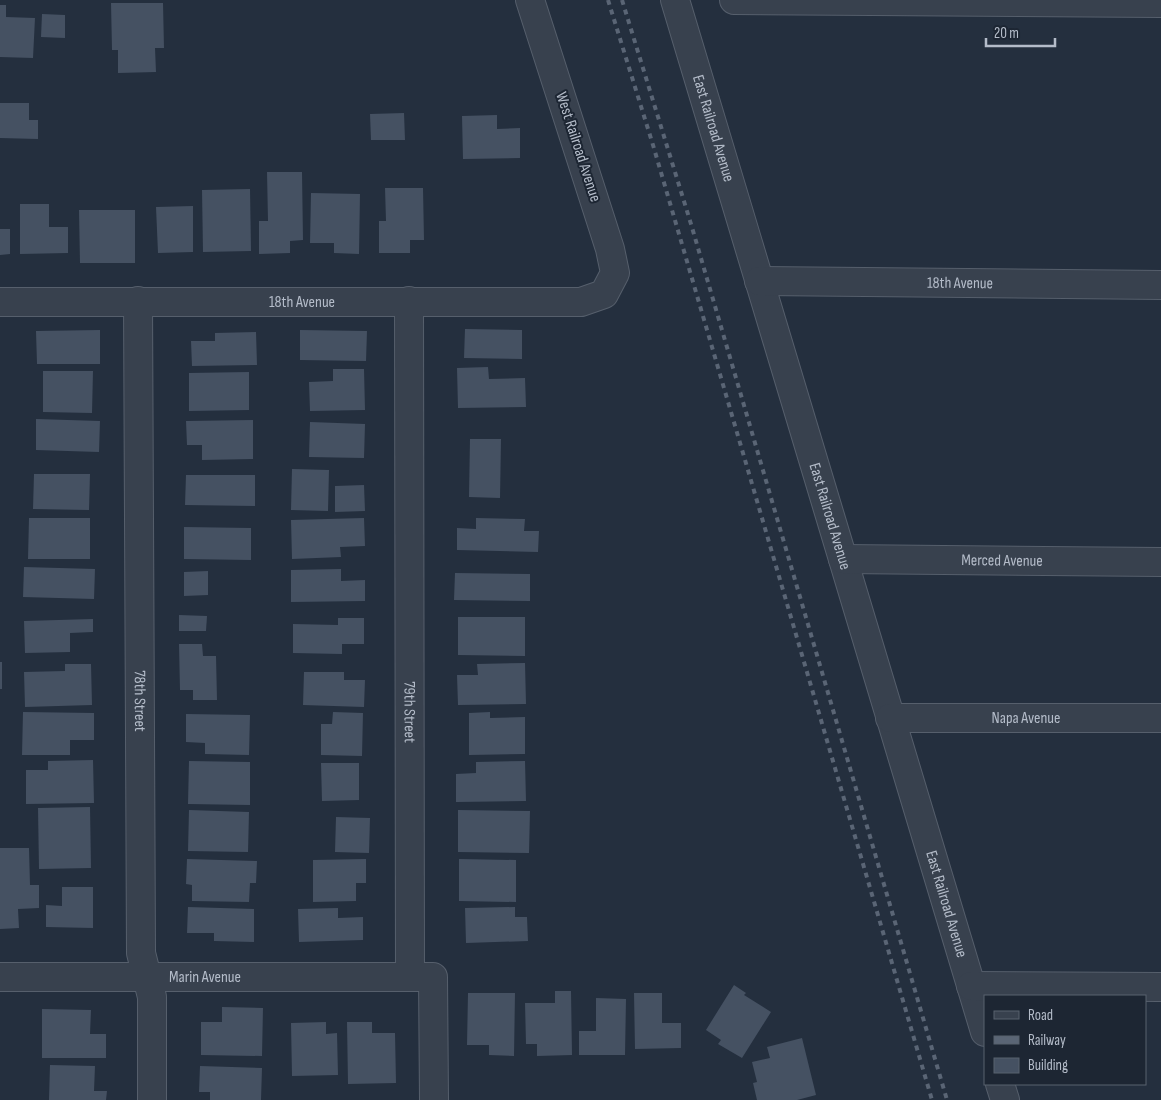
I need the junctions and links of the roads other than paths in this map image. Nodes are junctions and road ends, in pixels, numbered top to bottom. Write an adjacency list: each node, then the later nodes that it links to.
1 (530, 0): 7 (street, West Railroad Avenue)
2 (675, 0): 5 (street, East Railroad Avenue)
3 (734, 0): 4 (street)
4 (1161, 3)
5 (759, 281): 6 (street, 18th Avenue); 11 (street, East Railroad Avenue)
6 (1161, 285)
7 (604, 294): 9 (street, 18th Avenue)
8 (138, 301): 9 (street, 18th Avenue); 10 (street, 18th Avenue); 16 (street, 78th Street)
9 (409, 301): 17 (street, 79th Street)
10 (0, 302)
11 (843, 559): 12 (street, Merced Avenue); 13 (street, East Railroad Avenue)
12 (1161, 562)
13 (890, 718): 14 (street, Napa Avenue); 18 (street, East Railroad Avenue)
14 (1161, 718)
15 (0, 976): 16 (street, Marin Avenue)
16 (147, 976): 17 (street, Marin Avenue); 22 (street, 78th Street)
17 (410, 977): 23 (street)
18 (971, 986): 19 (street); 20 (street, East Railroad Avenue)
19 (1149, 990)
20 (984, 1029)
21 (1000, 1085): 24 (street)
22 (152, 1100)
23 (434, 1100)
24 (1005, 1100)

